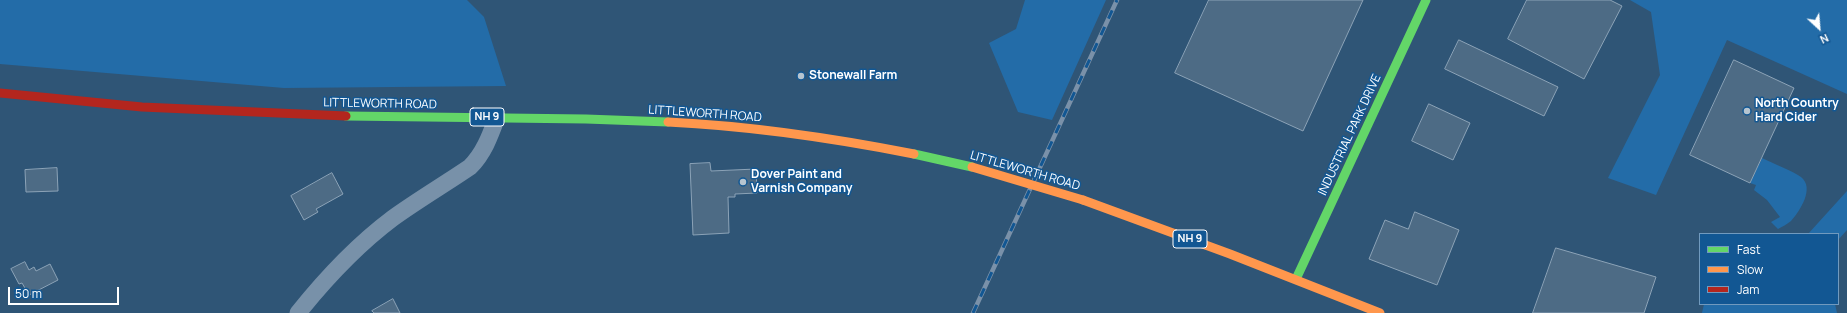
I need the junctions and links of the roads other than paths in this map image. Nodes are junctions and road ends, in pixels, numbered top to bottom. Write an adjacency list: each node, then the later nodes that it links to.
1 (1426, 0): 4 (main road, INDUSTRIAL PARK DRIVE)
2 (0, 93): 3 (main road, LITTLEWORTH ROAD / NH 9)
3 (497, 117): 4 (main road, LITTLEWORTH ROAD / NH 9, bridge); 5 (street)
4 (1296, 279): 6 (main road, LITTLEWORTH ROAD / NH 9)
5 (298, 313)
6 (1380, 313)

